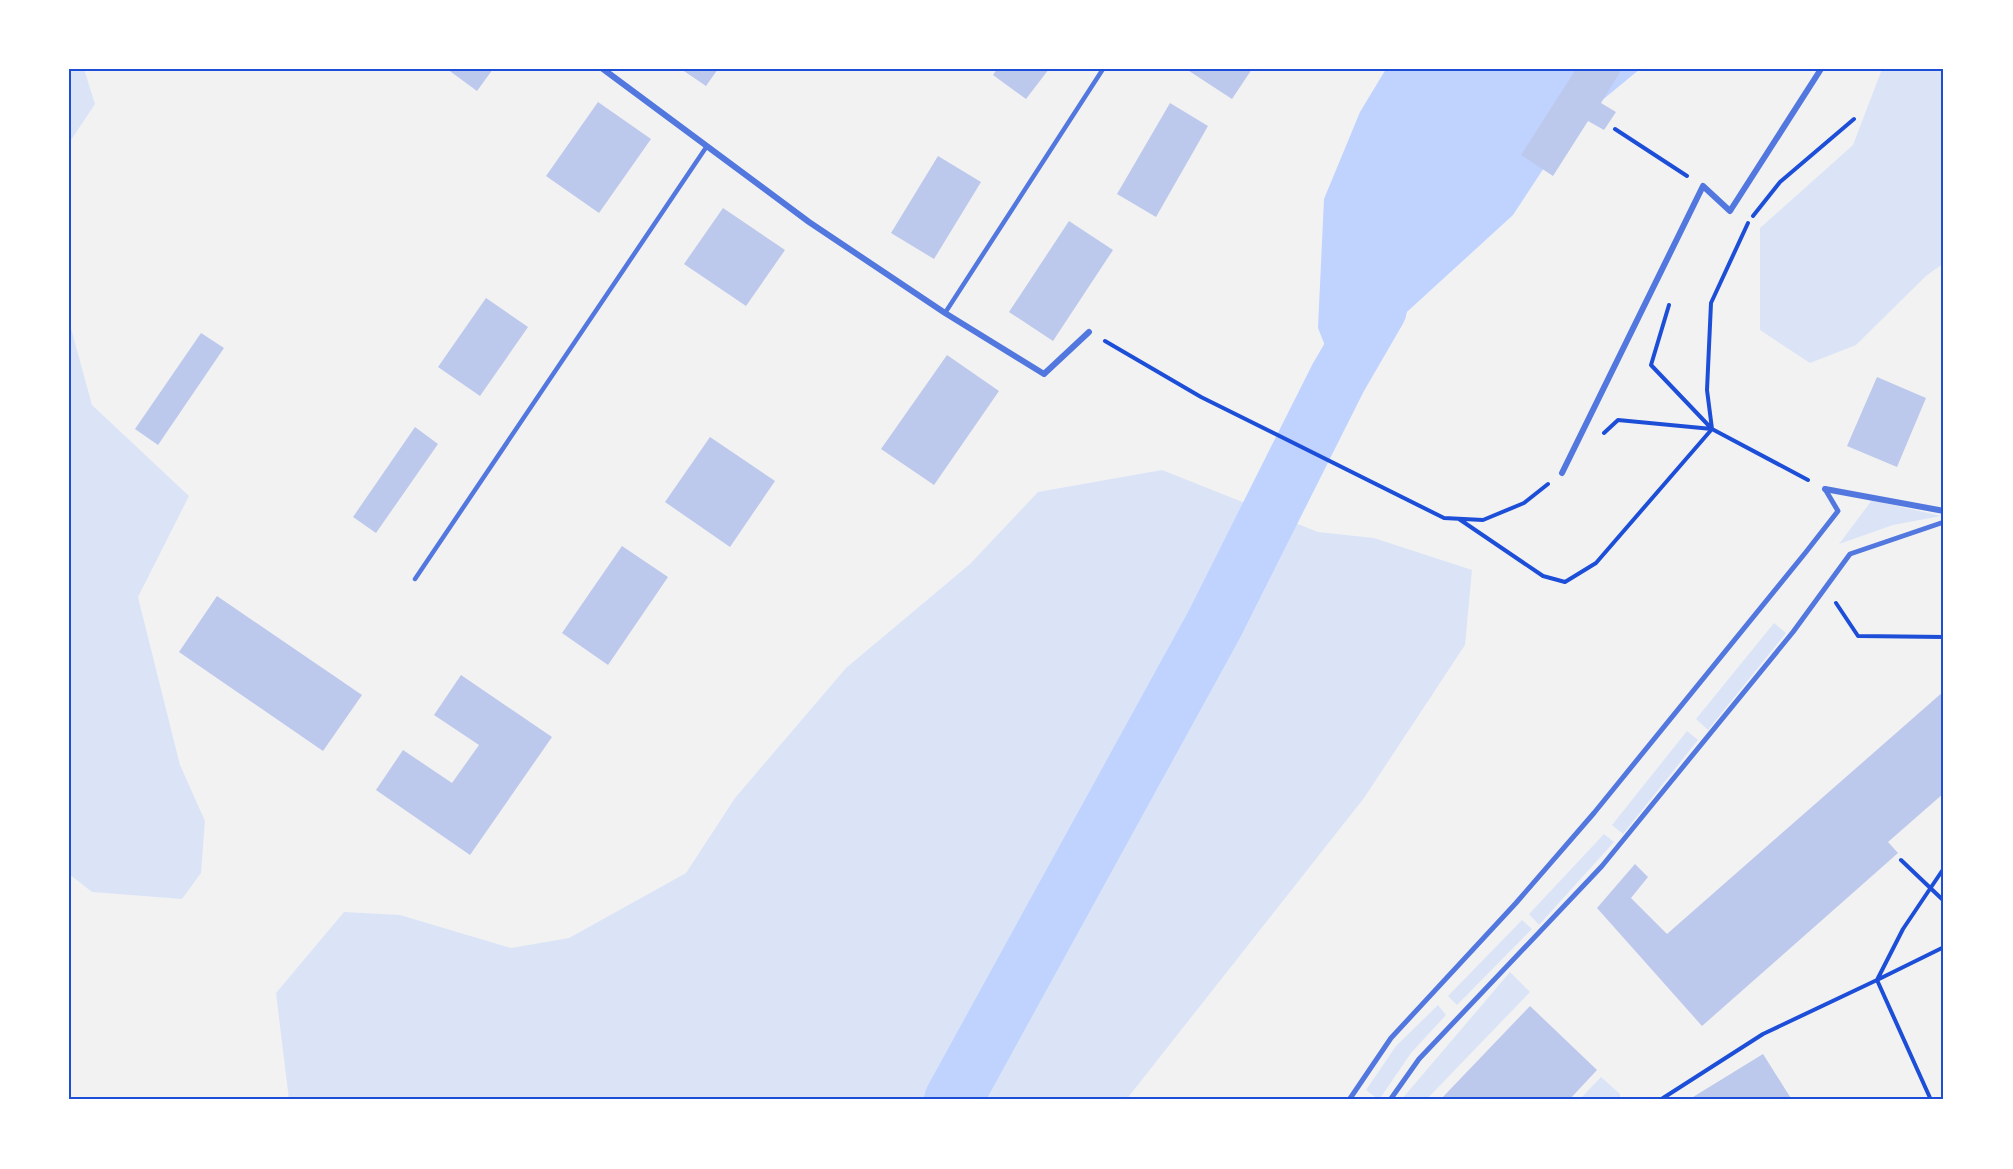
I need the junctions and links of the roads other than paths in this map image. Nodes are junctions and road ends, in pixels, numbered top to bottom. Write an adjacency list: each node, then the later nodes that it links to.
1 (603, 69): 4 (street)
2 (1103, 69): 5 (lane)
3 (1821, 69): 7 (street)
4 (707, 146): 5 (street); 11 (lane)
5 (945, 313): 6 (street)
6 (1089, 332)
7 (1562, 473)
8 (1825, 489): 9 (street); 12 (street)
9 (1944, 511)
10 (1944, 522): 13 (street)
11 (416, 579)
12 (1349, 1100)
13 (1390, 1100)

